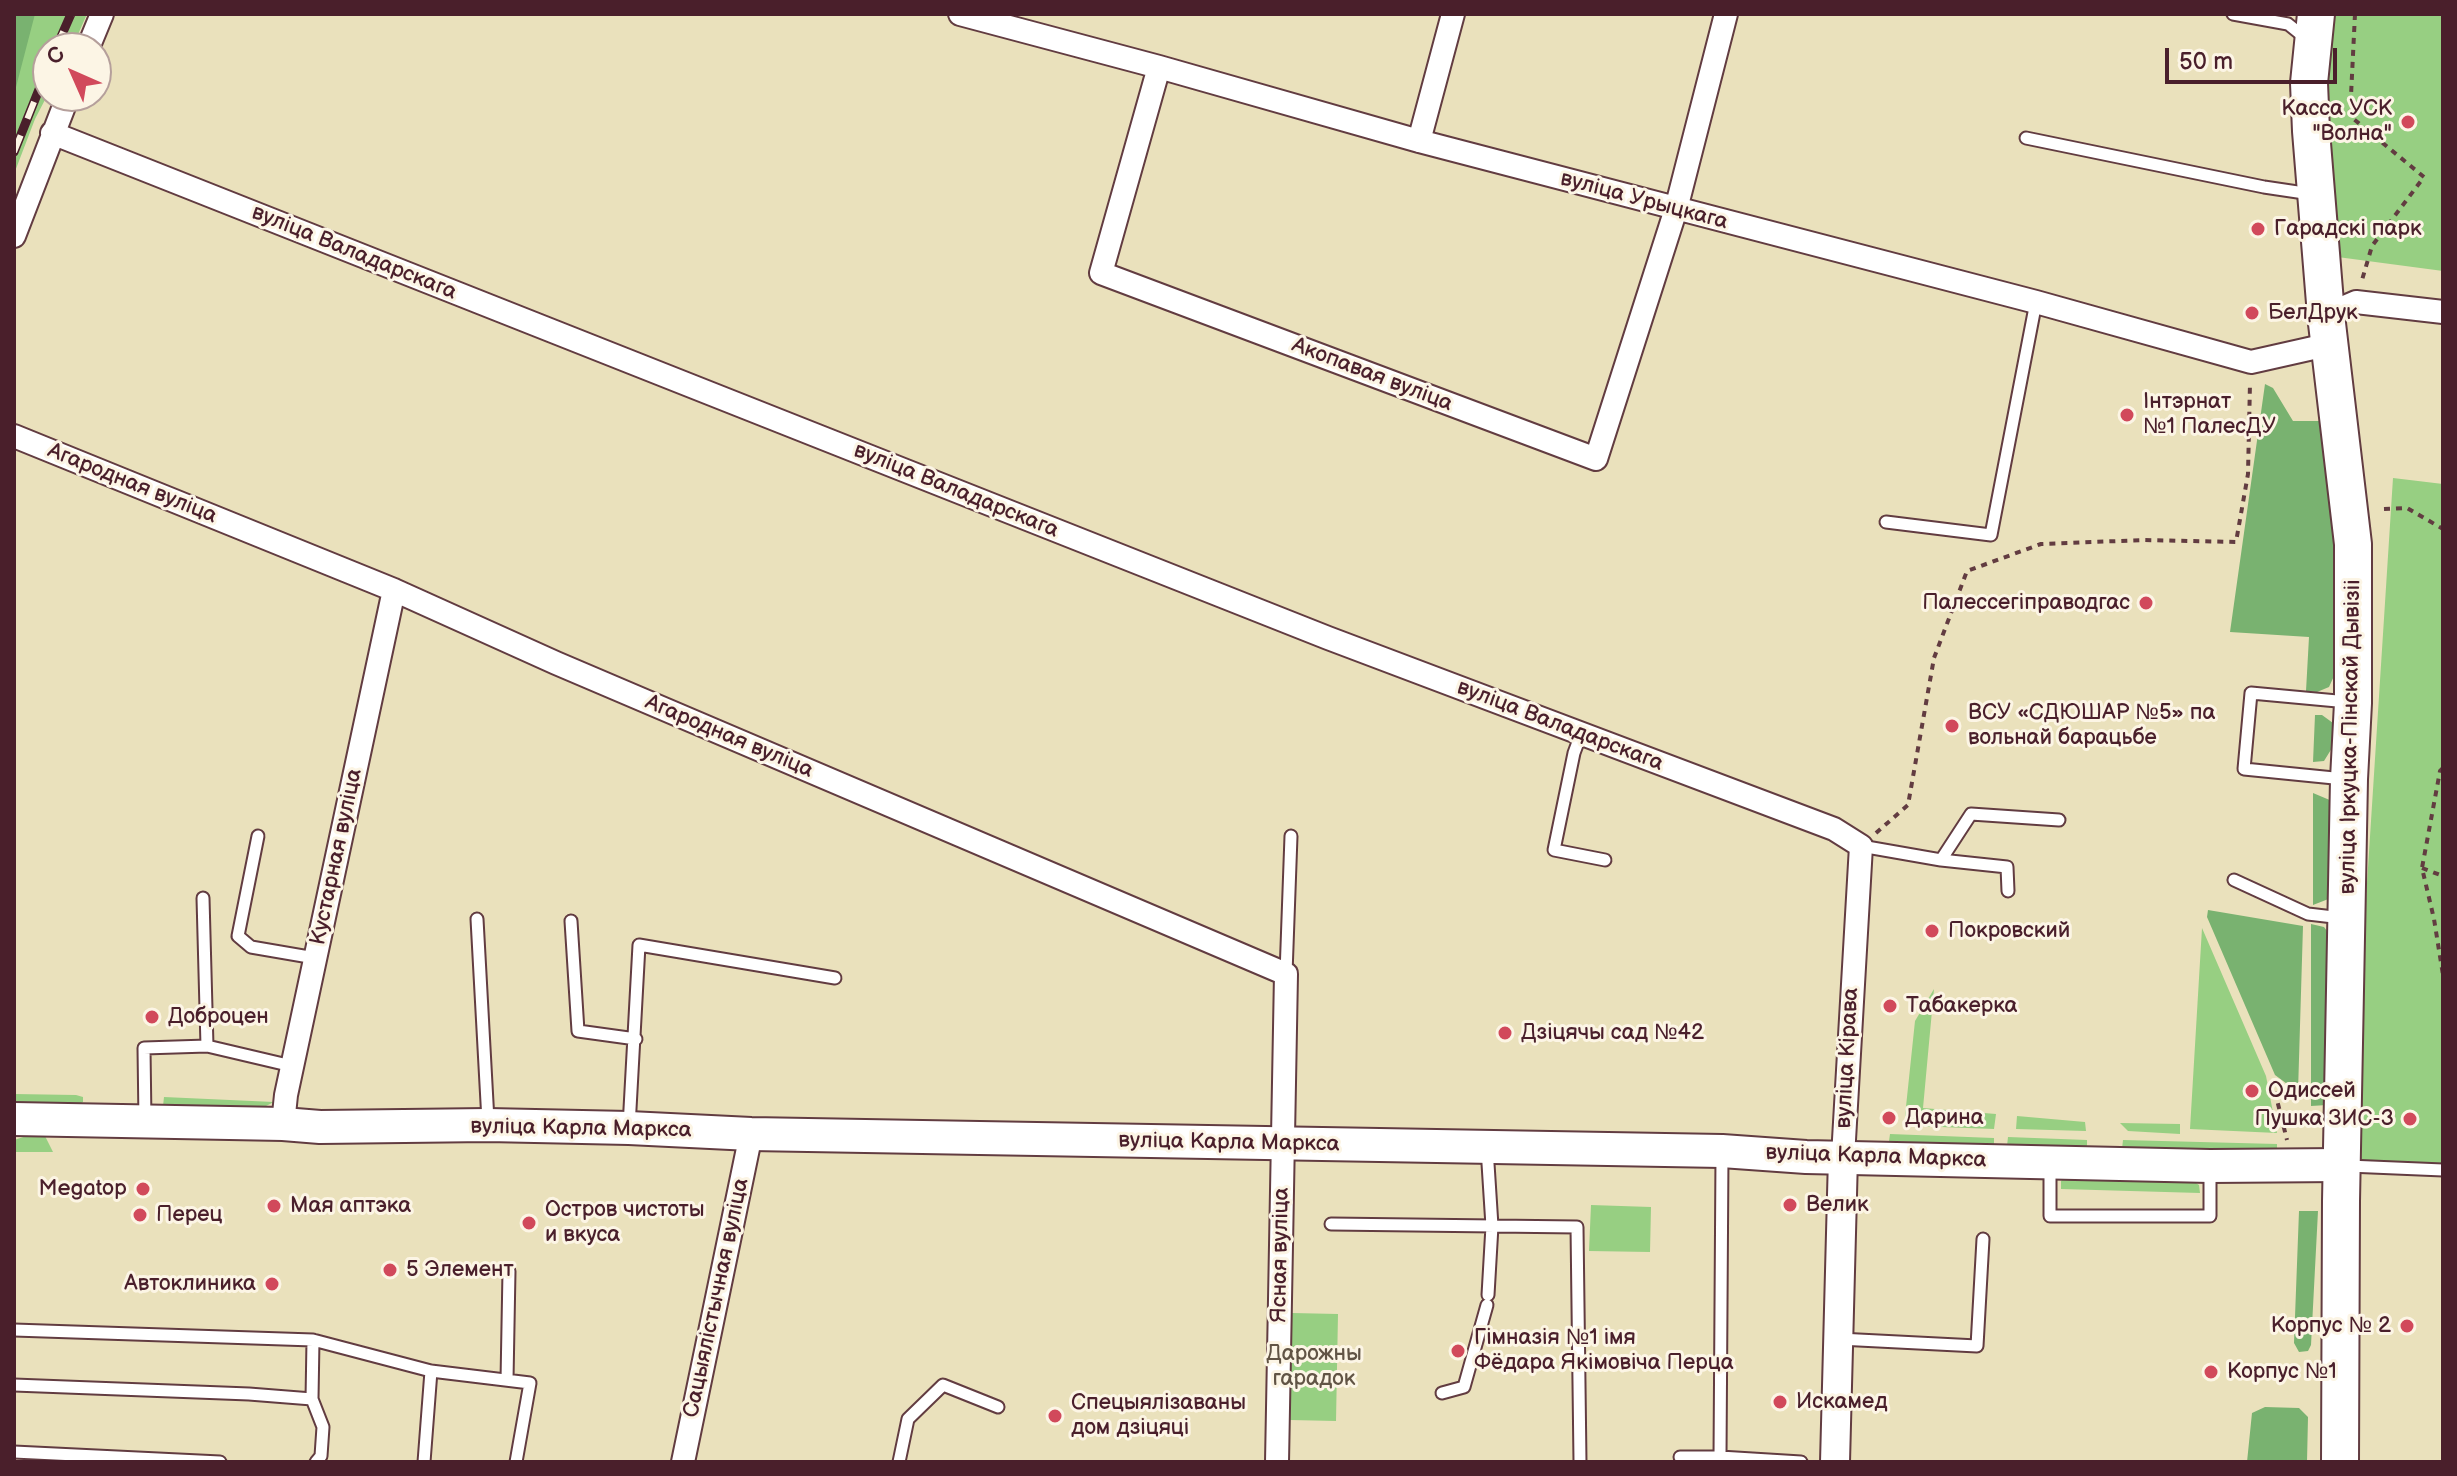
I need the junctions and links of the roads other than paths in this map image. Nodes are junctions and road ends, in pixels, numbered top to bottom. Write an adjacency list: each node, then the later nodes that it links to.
1 (960, 14): 6 (street, вуліца Урыцкага)
2 (1453, 14): 10 (street)
3 (1726, 14): 12 (street)
4 (2233, 14): 5 (lane)
5 (2314, 28): 11 (main road, вуліца Іркуцка-Пінскай Дывізіі)
6 (1159, 67): 10 (street, вуліца Урыцкага); 12 (street, Акопавая вуліца)
7 (61, 112): 8 (street)
8 (52, 133): 13 (street); 21 (street, вуліца Валадарскага)
9 (2026, 138): 11 (lane)
10 (1419, 141): 12 (street, вуліца Урыцкага)
11 (2316, 194): 16 (main road, вуліца Іркуцка-Пінскай Дывізіі)
12 (1676, 209): 14 (street, вуліца Урыцкага)
13 (14, 236)
14 (2036, 302): 16 (street, вуліца Урыцкага); 18 (lane)
15 (2443, 312): 16 (street, вуліца Урыцкага)
16 (2337, 320): 20 (main road, вуліца Іркуцка-Пінскай Дывізіі)
17 (14, 436): 19 (street, Агародная вуліца)
18 (1886, 522)
19 (394, 590): 35 (street, Кустарная вуліца); 36 (street, Агародная вуліца)
20 (2353, 703): 22 (main road, вуліца Іркуцка-Пінскай Дывізіі); 22 (lane)
21 (1581, 734): 26 (street, вуліца Валадарскага); 27 (lane)
22 (2349, 779): 32 (main road, вуліца Іркуцка-Пінскай Дывізіі)
23 (2059, 820): 28 (lane)
24 (258, 836): 35 (lane)
25 (1291, 836): 36 (lane)
26 (1861, 846): 28 (lane); 50 (street, вуліца Кірава)
27 (1605, 860)
28 (1941, 860): 30 (lane)
29 (2234, 880): 32 (lane)
30 (2008, 891)
31 (203, 898): 39 (lane)
32 (2348, 918): 52 (main road, вуліца Іркуцка-Пінскай Дывізіі)
33 (477, 919): 44 (lane)
34 (571, 921): 38 (lane)
35 (315, 958): 40 (street, Кустарная вуліца)
36 (1286, 974): 47 (street)
37 (835, 978): 38 (lane)
38 (636, 1039): 45 (lane)
39 (207, 1046): 40 (lane); 42 (lane)
40 (292, 1066): 43 (street, Кустарная вуліца)
41 (14, 1119): 42 (main road, вуліца Карла Маркса)
42 (145, 1121): 43 (main road, вуліца Карла Маркса)
43 (283, 1124): 44 (main road, вуліца Карла Маркса)
44 (488, 1125): 45 (main road, вуліца Карла Маркса)
45 (629, 1128): 46 (main road, вуліца Карла Маркса)
46 (751, 1134): 47 (main road, вуліца Карла Маркса); 75 (street, Сацыялістычная вуліца)
47 (1283, 1144): 48 (main road, вуліца Карла Маркса); 77 (street, Ясная вуліца)
48 (1487, 1148): 49 (main road, вуліца Карла Маркса); 56 (lane)
49 (1722, 1151): 50 (main road, вуліца Карла Маркса); 70 (lane)
50 (1843, 1157): 51 (main road, вуліца Карла Маркса); 60 (street, вуліца Кірава)
51 (2050, 1162): 53 (main road, вуліца Карла Маркса); 53 (lane)
52 (2342, 1165): 53 (main road, вуліца Карла Маркса); 54 (lane, вуліца Карла Маркса); 81 (main road, вуліца Іркуцка-Пінскай Дывізіі)
53 (2210, 1166)
54 (2443, 1170)
55 (1331, 1224): 56 (lane)
56 (1492, 1226): 65 (lane); 78 (lane)
57 (1983, 1239): 60 (lane)
58 (509, 1271): 63 (lane)
59 (14, 1330): 61 (lane)
60 (1838, 1339): 80 (street, вуліца Кірава)
61 (313, 1340): 62 (lane); 66 (lane)
62 (431, 1371): 63 (lane); 73 (lane)
63 (507, 1380): 74 (lane)
64 (14, 1385): 66 (lane)
65 (1442, 1393)
66 (312, 1399): 72 (lane)
67 (998, 1407): 76 (lane)
68 (14, 1452): 71 (lane)
69 (1680, 1457): 70 (lane)
70 (1720, 1457): 79 (lane)
71 (220, 1462)
72 (316, 1462)
73 (424, 1462)
74 (516, 1462)
75 (683, 1462)
76 (899, 1462)
77 (1277, 1462)
78 (1580, 1462)
79 (1801, 1462)
80 (1835, 1462)
81 (2340, 1462)

